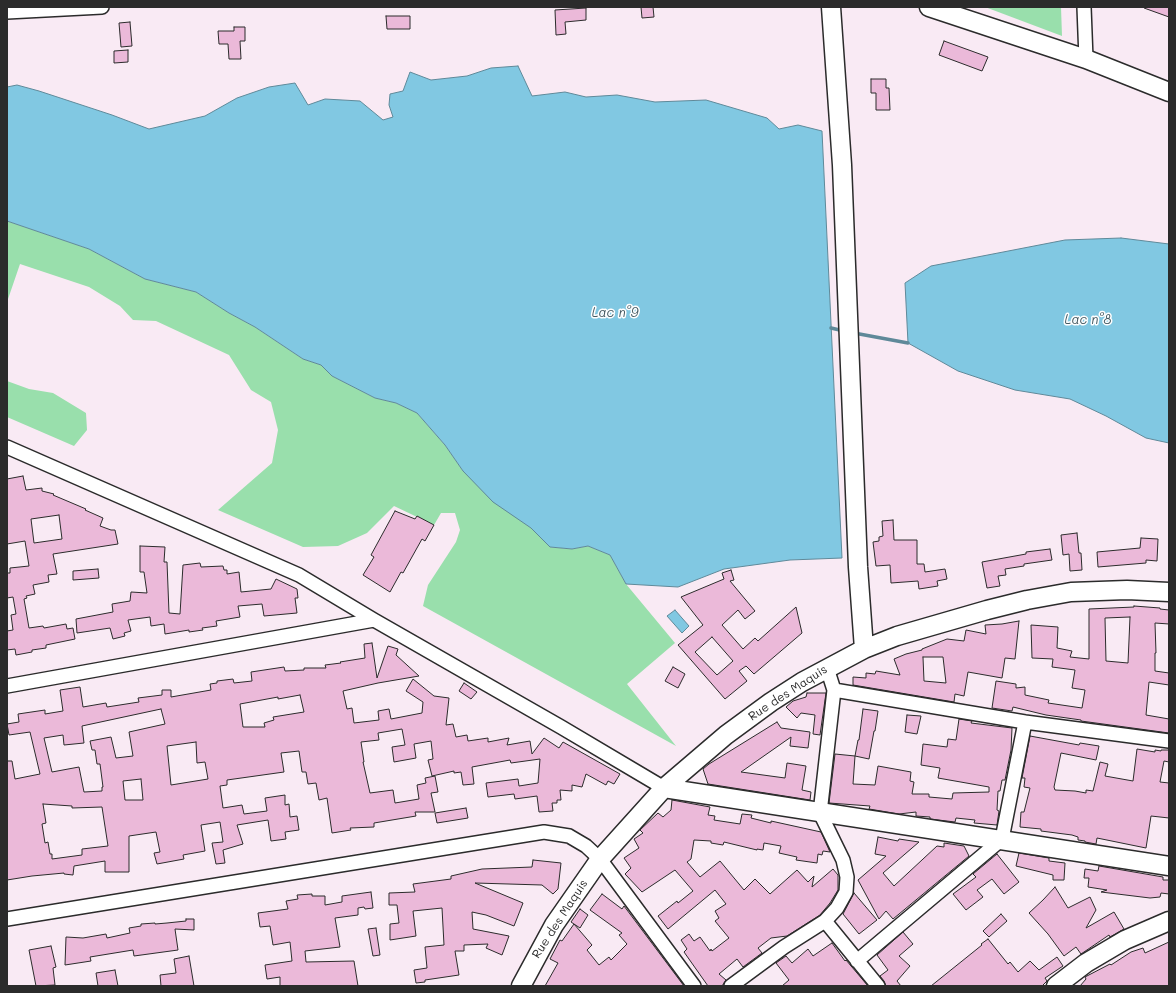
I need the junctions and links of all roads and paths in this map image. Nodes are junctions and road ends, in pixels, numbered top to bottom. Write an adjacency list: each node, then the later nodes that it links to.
1 (87, 7): 2 (street); 6 (street)
2 (102, 7)
3 (831, 7): 12 (street)
4 (929, 7): 7 (street)
5 (1084, 7): 7 (street)
6 (7, 12)
7 (1086, 59): 8 (street)
8 (1169, 92)
9 (7, 447): 11 (street)
10 (1169, 592): 12 (street, Rue des Maquis)
11 (374, 620): 14 (street); 18 (street)
12 (864, 649): 13 (street, Rue des Maquis)
13 (827, 668): 15 (street); 18 (street, Rue des Maquis)
14 (7, 686)
15 (834, 690): 16 (street); 19 (street)
16 (1025, 722): 17 (street); 20 (street)
17 (1169, 742)
18 (664, 788): 19 (street); 21 (street, Rue des Maquis)
19 (820, 813): 20 (street); 24 (street)
20 (1002, 839): 22 (street); 26 (street)
21 (600, 859): 23 (street); 27 (street, Rue des Maquis); 28 (street)
22 (1169, 866)
23 (7, 919)
24 (825, 921): 26 (street); 29 (street)
25 (1169, 921): 31 (street)
26 (857, 961): 30 (street)
27 (521, 986)
28 (694, 986)
29 (731, 986)
30 (878, 986)
31 (1056, 986)

